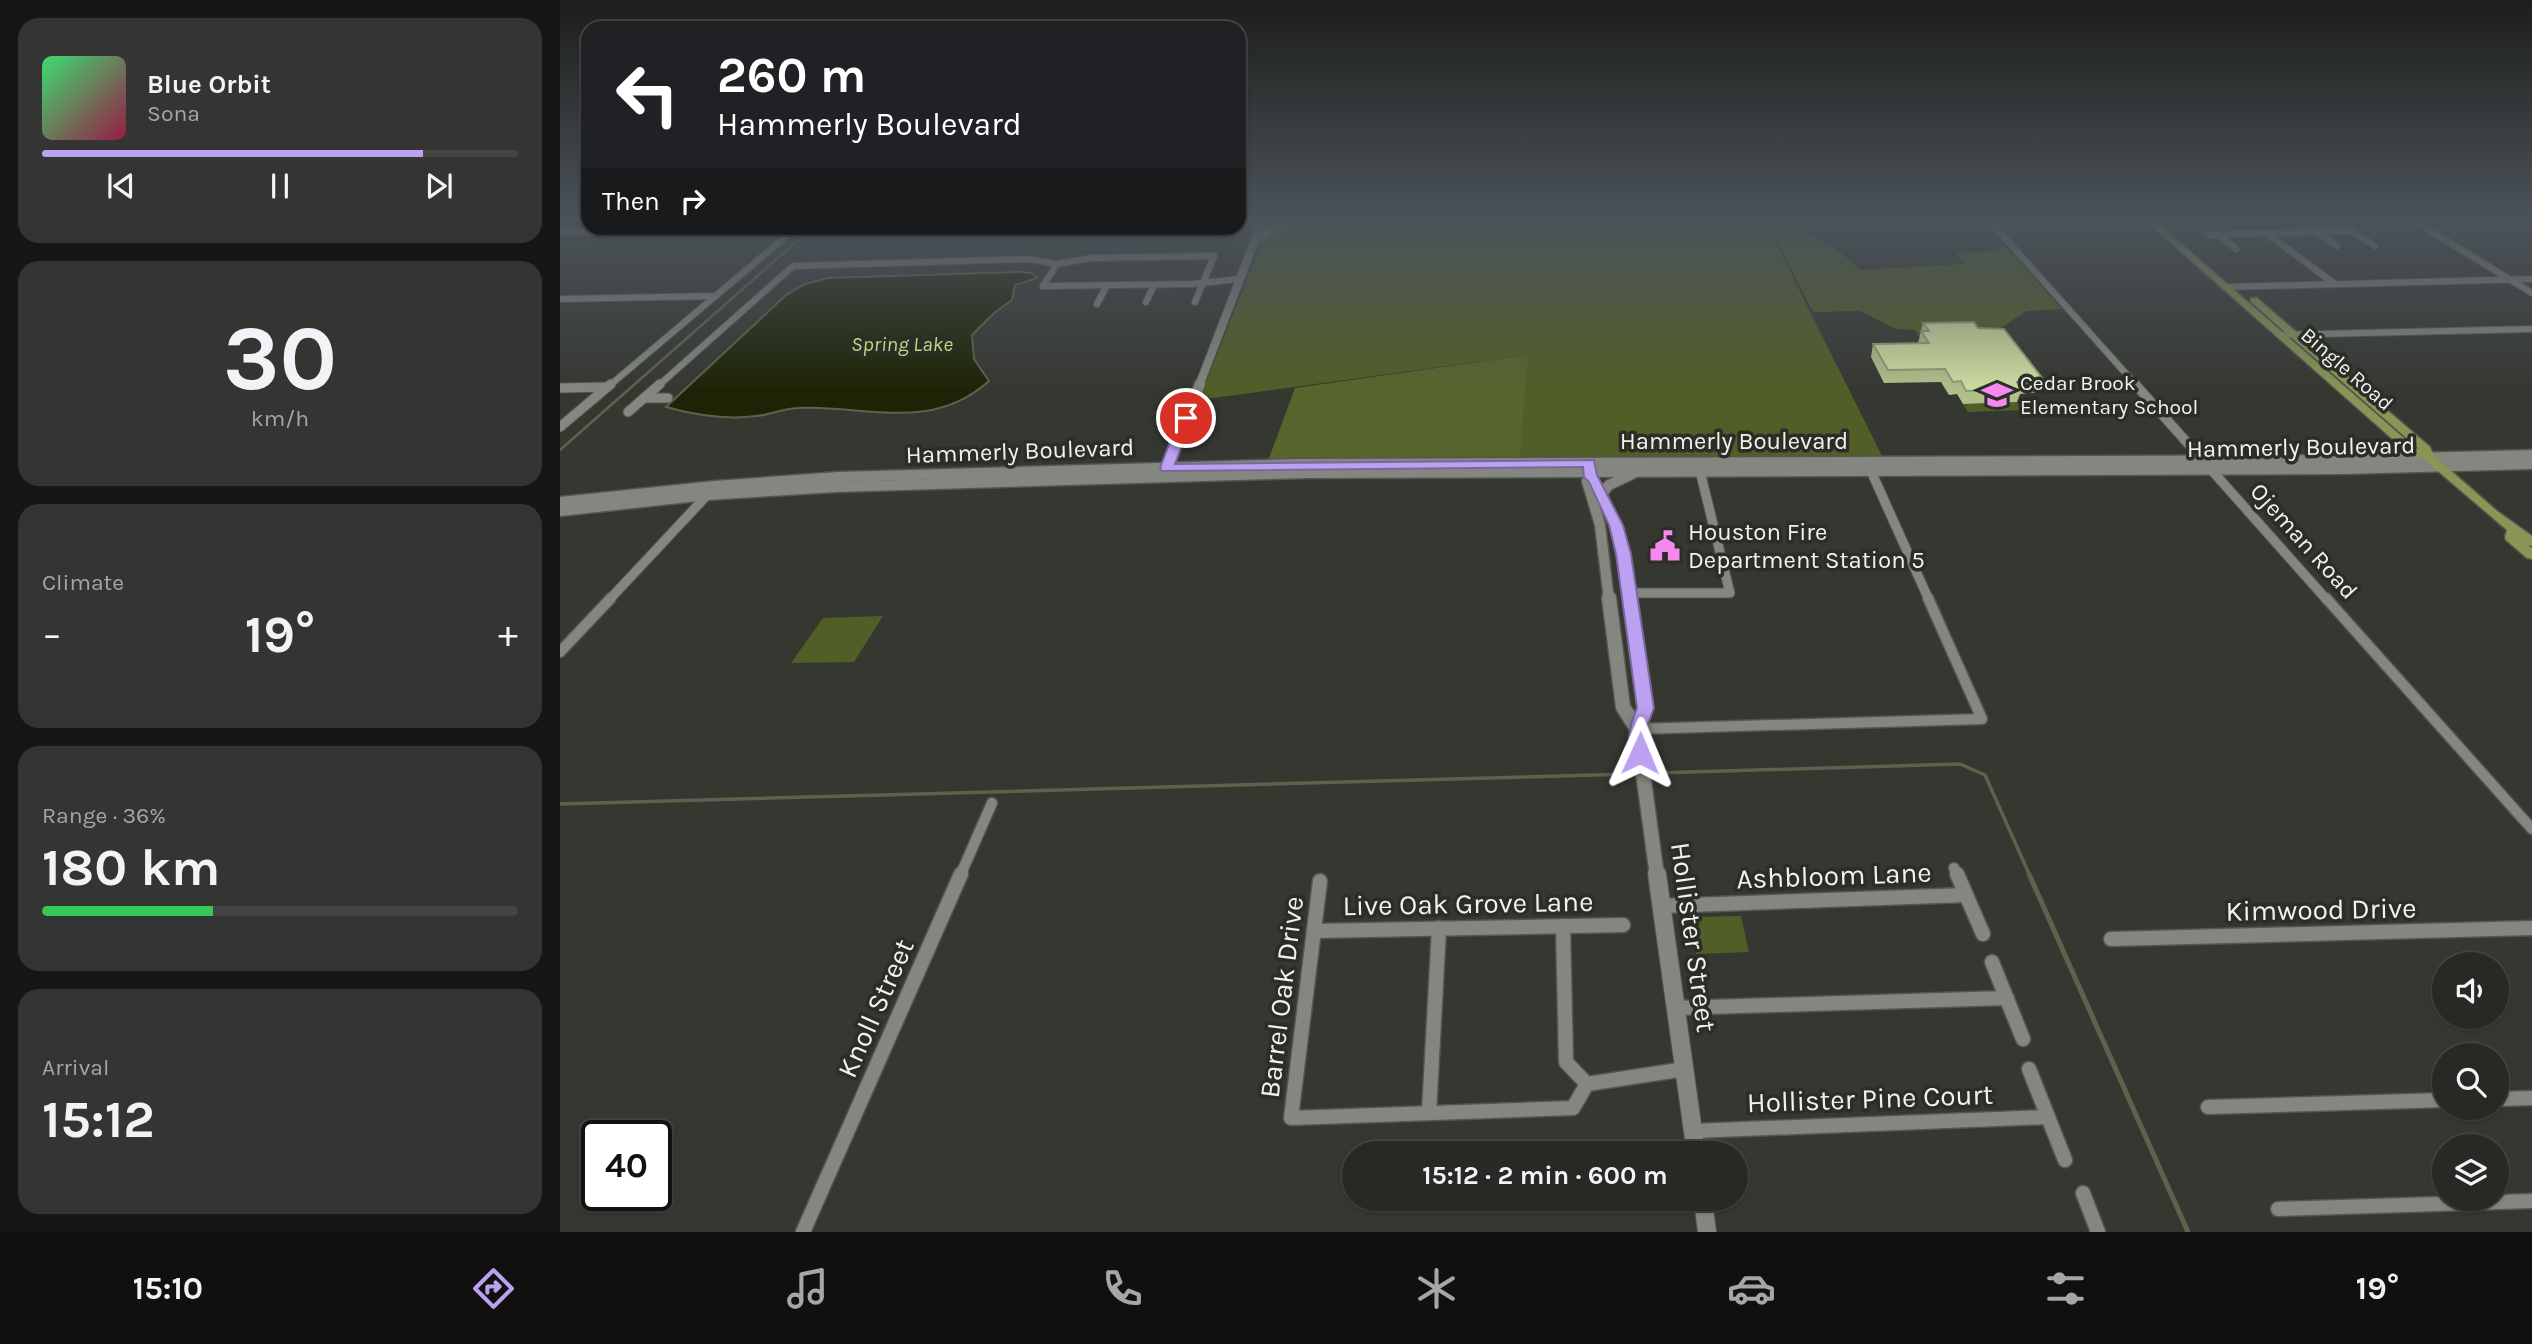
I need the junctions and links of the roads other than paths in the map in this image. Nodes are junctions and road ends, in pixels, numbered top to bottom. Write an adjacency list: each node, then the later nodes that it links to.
1 (738, 276): 21 (street)
2 (781, 276): 33 (street)
3 (1049, 276): 16 (street)
4 (1205, 276): 14 (street)
5 (1240, 276): 13 (main road)
6 (2039, 276): 38 (street, Ojeman Road)
7 (2213, 276): 18 (main road, Bingle Road)
8 (2227, 276): 19 (main road, Bingle Road)
9 (2325, 276): 15 (street)
10 (2506, 276): 11 (street)
11 (2510, 279): 12 (street); 15 (street); 20 (street)
12 (2532, 279)
13 (1238, 282): 14 (street); 47 (main road)
14 (1202, 283): 17 (street); 24 (street)
15 (2335, 284): 19 (street)
16 (1107, 285): 17 (street); 25 (street)
17 (1154, 285): 23 (street)
18 (2224, 286): 19 (street); 27 (main road, Bingle Road)
19 (2238, 286): 28 (main road, Bingle Road)
20 (2532, 293)
21 (715, 296): 22 (street); 31 (street)
22 (560, 299)
23 (1146, 302)
24 (1195, 302)
25 (1097, 304)
26 (2532, 329): 28 (street)
27 (2279, 335): 28 (street); 29 (main road, Bingle Road)
28 (2295, 335): 30 (main road, Bingle Road)
29 (2338, 386): 30 (main road); 39 (main road, Bingle Road)
30 (2353, 386): 39 (main road, Bingle Road)
31 (607, 387): 32 (street); 36 (street)
32 (560, 388)
33 (644, 398): 34 (street); 35 (street)
34 (668, 398)
35 (628, 412)
36 (560, 427)
37 (2532, 455): 39 (main road, Hammerly Boulevard)
38 (2204, 460): 39 (main road, Hammerly Boulevard); 42 (main road, Hammerly Boulevard); 43 (street, Ojeman Road)
39 (2434, 462): 40 (main road, Hammerly Boulevard); 43 (main road, Hammerly Boulevard); 55 (main road, Bingle Road)
40 (2532, 464)
41 (1807, 466): 42 (main road, Hammerly Boulevard); 44 (main road, Hammerly Boulevard); 45 (main road, Hammerly Boulevard); 46 (main road, Hammerly Boulevard)
42 (2003, 466): 43 (main road, Hammerly Boulevard); 46 (main road, Hammerly Boulevard)
43 (2212, 469): 62 (street, Ojeman Road)
44 (1590, 470): 47 (main road, Hammerly Boulevard); 48 (main road, Hammerly Boulevard); 52 (main road, Hollister Street); 60 (main road, Hollister Street)
45 (1700, 471): 48 (main road, Hammerly Boulevard); 58 (street)
46 (1871, 471): 60 (street)
47 (1165, 472): 49 (main road, Hammerly Boulevard)
48 (1640, 472): 52 (main road)
49 (837, 482): 50 (main road, Hammerly Boulevard); 51 (main road, Hammerly Boulevard)
50 (715, 486): 51 (street); 53 (main road, Hammerly Boulevard)
51 (707, 495): 54 (main road, Hammerly Boulevard); 59 (street)
52 (1601, 495): 58 (main road, Hollister Street)
53 (560, 502)
54 (560, 511)
55 (2513, 529): 56 (main road, Bingle Road); 57 (main road, Bingle Road)
56 (2532, 542)
57 (2532, 555)
58 (1629, 593): 60 (main road, Hollister Street)
59 (560, 652)
60 (1637, 729): 66 (main road, Hollister Street)
61 (992, 803): 94 (street, Knoll Street)
62 (2532, 829)
63 (1954, 868): 65 (street)
64 (1320, 881): 71 (street, Barrel Oak Drive)
65 (1965, 895): 66 (street, Ashbloom Lane); 72 (street)
66 (1662, 906): 76 (main road, Hollister Street)
67 (1623, 925): 68 (street, Live Oak Grove Lane)
68 (1563, 926): 69 (street, Live Oak Grove Lane); 80 (street)
69 (1439, 928): 71 (street, Live Oak Grove Lane); 85 (street)
70 (2532, 929): 73 (street, Kimwood Drive)
71 (1314, 931): 85 (street, Barrel Oak Drive)
72 (1983, 934)
73 (2111, 939)
74 (1992, 962): 75 (street)
75 (2007, 998): 76 (street); 77 (street)
76 (1676, 1009): 78 (main road, Hollister Street)
77 (2023, 1039)
78 (1685, 1069): 80 (street); 87 (main road, Hollister Street)
79 (2029, 1069): 86 (street)
80 (1587, 1084): 85 (street)
81 (2532, 1098): 82 (street)
82 (2509, 1099)
83 (2432, 1100): 84 (street)
84 (2208, 1107)
85 (1429, 1113)
86 (2048, 1117): 87 (street, Hollister Pine Court); 89 (street)
87 (1693, 1131): 88 (main road, Hollister Street)
88 (1694, 1141)
89 (2065, 1160)
90 (2083, 1193): 96 (street)
91 (2532, 1201): 92 (street)
92 (2278, 1209)
93 (1704, 1211): 95 (main road)
94 (803, 1232)
95 (1707, 1232)
96 (2098, 1232)

